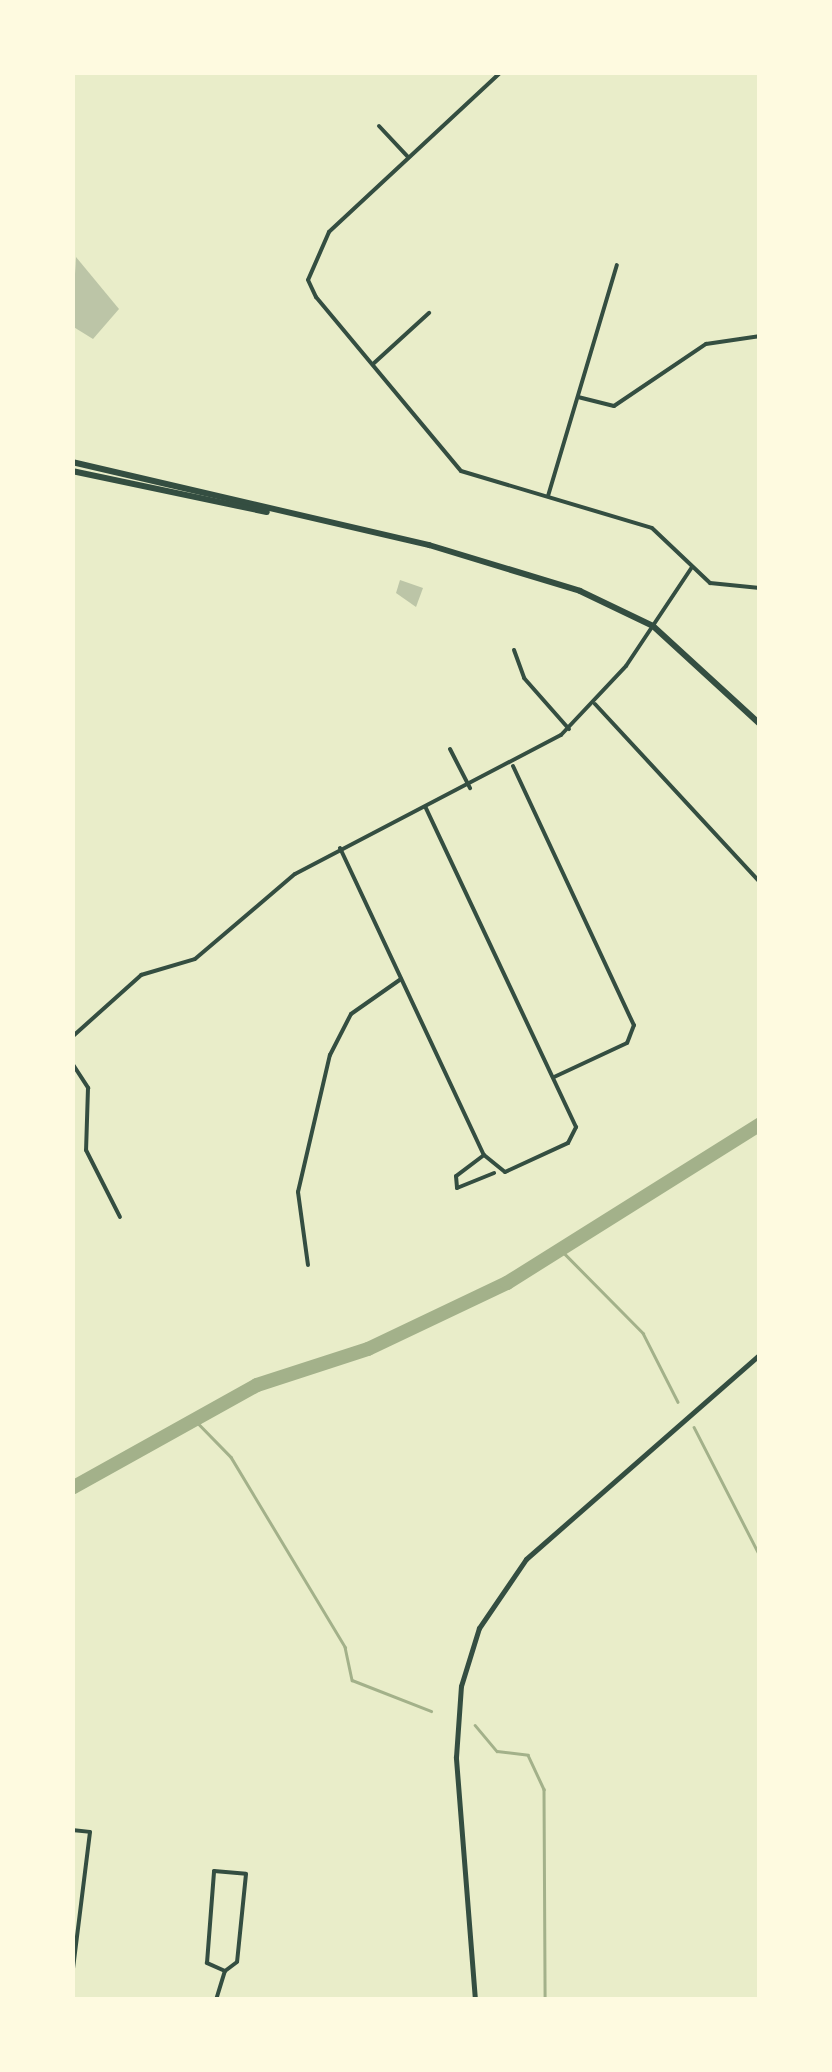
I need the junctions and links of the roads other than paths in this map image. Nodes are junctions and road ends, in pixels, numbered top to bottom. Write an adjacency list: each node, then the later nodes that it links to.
1 (501, 72): 3 (street)
2 (379, 126): 3 (street)
3 (408, 158): 7 (street)
4 (617, 264): 8 (street)
5 (430, 314): 7 (street)
6 (760, 336): 8 (street)
7 (372, 364): 11 (street)
8 (578, 397): 11 (street)
9 (72, 462): 12 (main road)
10 (72, 472): 12 (main road)
11 (548, 496): 13 (street)
12 (268, 512): 15 (main road)
13 (693, 566): 14 (street); 15 (street)
14 (760, 588)
15 (652, 626): 17 (street); 18 (main road)
16 (514, 650): 19 (street)
17 (594, 704): 19 (street); 25 (street)
18 (760, 724)
19 (569, 729): 21 (street)
20 (450, 749): 22 (street)
21 (513, 766): 22 (street); 29 (street)
22 (470, 788): 23 (street)
23 (426, 808): 24 (street); 29 (street)
24 (340, 848): 26 (street); 27 (street)
25 (760, 882)
26 (401, 979): 30 (street); 33 (street)
27 (72, 1037)
28 (72, 1063): 32 (street)
29 (553, 1077): 31 (street)
30 (484, 1155): 31 (street); 31 (street)
31 (496, 1172)
32 (120, 1217)
33 (308, 1265)
34 (760, 1354): 39 (main road)
35 (72, 1830): 37 (street)
36 (225, 1971): 36 (street); 38 (street)
37 (72, 1977)
38 (216, 2000)
39 (474, 2000)

